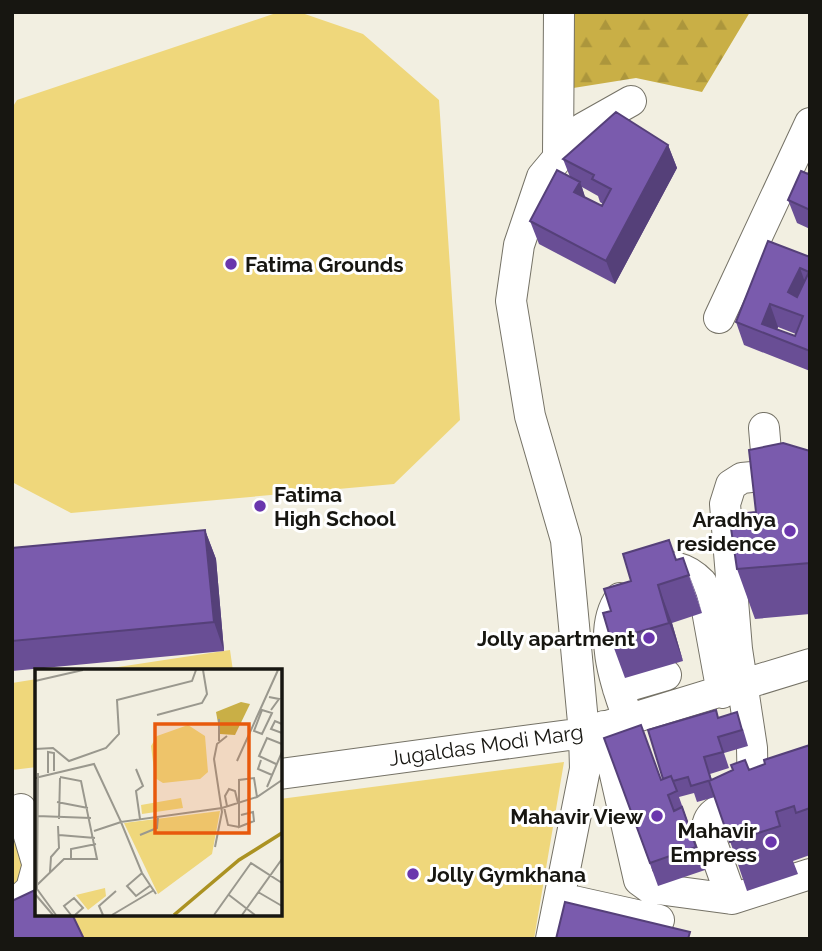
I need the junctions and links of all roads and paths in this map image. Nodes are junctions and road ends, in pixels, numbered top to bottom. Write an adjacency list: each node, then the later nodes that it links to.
1 (559, 12): 4 (street)
2 (631, 101): 4 (street)
3 (810, 123): 5 (street)
4 (558, 154): 13 (street)
5 (719, 318)
6 (764, 428): 8 (street)
7 (810, 471): 8 (street)
8 (768, 475): 12 (street)
9 (810, 664): 12 (street, Jugaldas Modi Marg)
10 (666, 675): 11 (street)
11 (618, 689): 12 (street); 13 (street)
12 (713, 706): 13 (street, Jugaldas Modi Marg); 16 (street)
13 (606, 732): 14 (street, Jugaldas Modi Marg); 21 (street); 22 (street)
14 (282, 774)
15 (719, 774): 16 (street)
16 (753, 799): 22 (street)
17 (23, 809): 18 (street)
18 (35, 857)
19 (35, 873): 23 (street)
20 (810, 874): 22 (street)
21 (560, 898): 24 (street); 25 (street)
22 (732, 899)
23 (12, 907)
24 (659, 920)
25 (551, 939)

